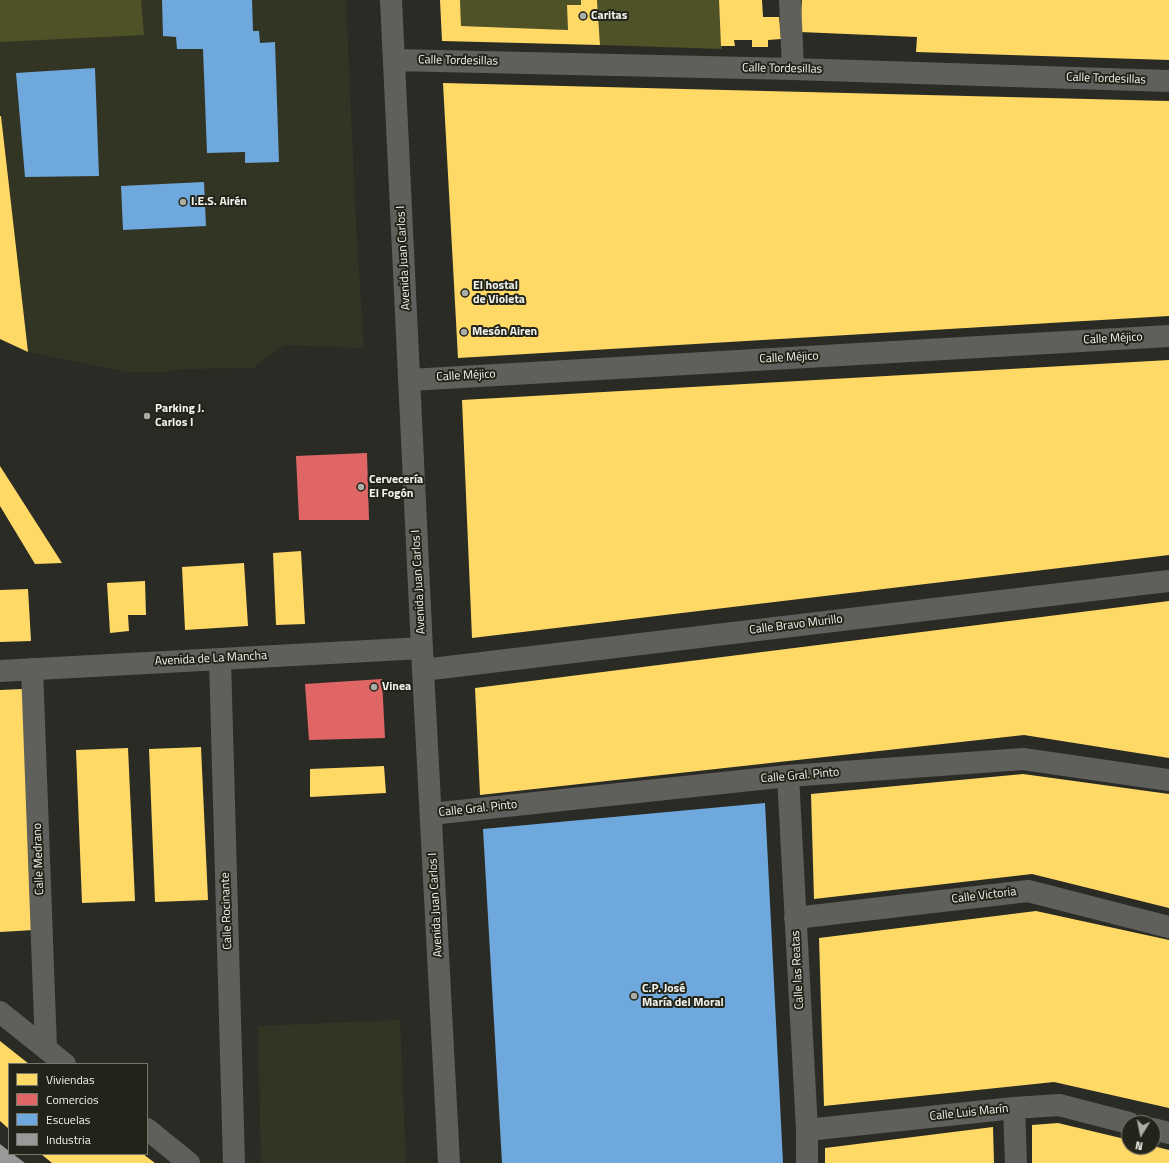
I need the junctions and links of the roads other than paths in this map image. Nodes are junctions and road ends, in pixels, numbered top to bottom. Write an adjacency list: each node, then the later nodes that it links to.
1 (391, 0): 3 (street, Avenida Juan Carlos I)
2 (790, 0): 4 (street)
3 (394, 60): 4 (street, Calle Tordesillas); 7 (street, Avenida Juan Carlos I)
4 (793, 69): 5 (street, Calle Tordesillas)
5 (1169, 81)
6 (1169, 336): 7 (street, Calle Méjico)
7 (410, 380): 9 (street, Avenida Juan Carlos I)
8 (1169, 581): 12 (street, Calle Bravo Murillo)
9 (422, 648): 10 (street, Avenida de La Mancha); 12 (street, Avenida Juan Carlos I)
10 (220, 659): 11 (street, Avenida de La Mancha); 27 (street, Calle Rocinante)
11 (32, 669): 13 (street, Avenida de La Mancha); 20 (street, Calle Medrano)
12 (423, 670): 16 (street, Avenida Juan Carlos I)
13 (0, 671)
14 (788, 776): 15 (street, Calle Gral. Pinto); 16 (street, Calle Gral. Pinto); 17 (street, Calle las Reatas)
15 (1169, 780)
16 (431, 814): 28 (street, Avenida Juan Carlos I)
17 (795, 918): 18 (street, Calle Victoria); 25 (street, Calle las Reatas)
18 (1169, 927)
19 (0, 1012): 20 (street)
20 (46, 1049): 21 (street)
21 (64, 1063)
22 (1014, 1108): 23 (street, Calle Luis Marín); 25 (street, Calle Luis Marín); 30 (street)
23 (1121, 1121)
24 (148, 1130): 26 (street)
25 (807, 1130): 29 (street, Calle las Reatas)
26 (189, 1163)
27 (234, 1163)
28 (449, 1163)
29 (807, 1163)
30 (1016, 1163)

